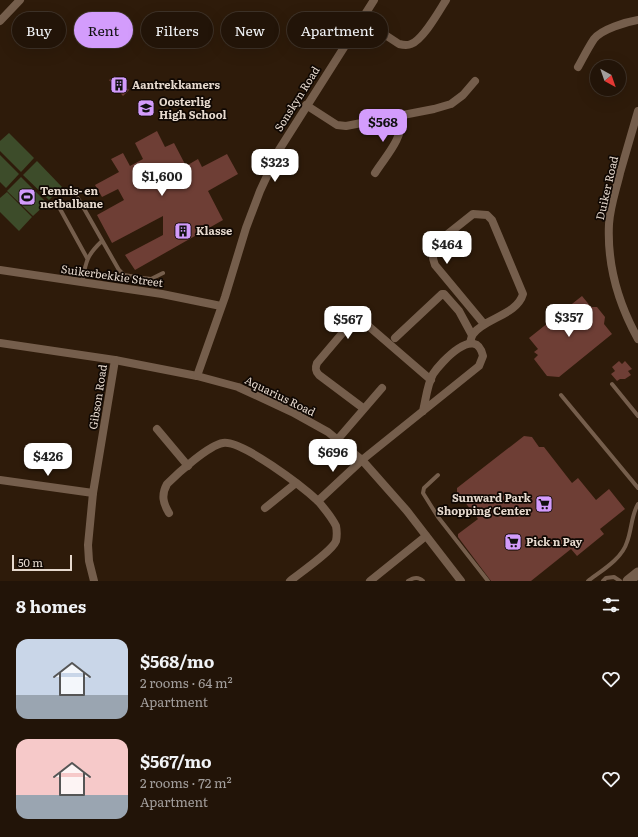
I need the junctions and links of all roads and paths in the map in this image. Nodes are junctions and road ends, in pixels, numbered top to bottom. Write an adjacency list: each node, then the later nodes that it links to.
1 (20, 0): 6 (street)
2 (374, 0): 4 (street, Sonskyn Road)
3 (446, 0): 7 (street)
4 (366, 12)
5 (638, 20): 9 (street)
6 (0, 21)
7 (388, 37)
8 (343, 48): 11 (street, Sonskyn Road)
9 (578, 67)
10 (475, 81): 13 (street)
11 (306, 105): 13 (street); 22 (street, Sonskyn Road)
12 (638, 111): 26 (street, Duiker Road)
13 (402, 116): 14 (street)
14 (375, 173)
15 (78, 198): 17 (lane)
16 (59, 207): 18 (lane)
17 (102, 241): 18 (lane); 20 (lane)
18 (87, 258): 21 (lane)
19 (0, 270): 21 (street, Suikerbekkie Street)
20 (163, 273)
21 (82, 283): 22 (street, Suikerbekkie Street)
22 (221, 306): 29 (street, Sonskyn Road)
23 (484, 324): 23 (street); 25 (street)
24 (395, 338): 25 (street)
25 (471, 339): 30 (street); 35 (street)
26 (638, 339)
27 (0, 343): 28 (street, Aquarius Road)
28 (115, 360): 29 (street, Aquarius Road); 45 (street, Gibson Road)
29 (198, 376): 38 (street, Aquarius Road)
30 (431, 380): 34 (street); 35 (street)
31 (612, 384): 36 (lane)
32 (382, 388): 34 (street)
33 (561, 395): 44 (lane)
34 (364, 408): 38 (street)
35 (423, 411): 39 (street)
36 (638, 416)
37 (157, 429): 40 (street)
38 (338, 439): 39 (street, Aquarius Road)
39 (362, 460): 46 (street); 50 (street, Aquarius Road)
40 (188, 466): 43 (street); 49 (street)
41 (438, 475): 57 (lane)
42 (0, 480): 45 (street)
43 (296, 483): 46 (street); 48 (street)
44 (638, 488)
45 (93, 493): 51 (street, Gibson Road)
46 (318, 502): 52 (street)
47 (638, 504): 58 (lane)
48 (265, 508)
49 (169, 513)
50 (426, 536): 53 (street); 56 (street, Aquarius Road)
51 (94, 581)
52 (290, 581)
53 (370, 581)
54 (408, 581): 55 (lane)
55 (423, 581)
56 (461, 581)
57 (488, 581)
58 (588, 581)
59 (603, 581): 60 (lane)
60 (620, 581)

